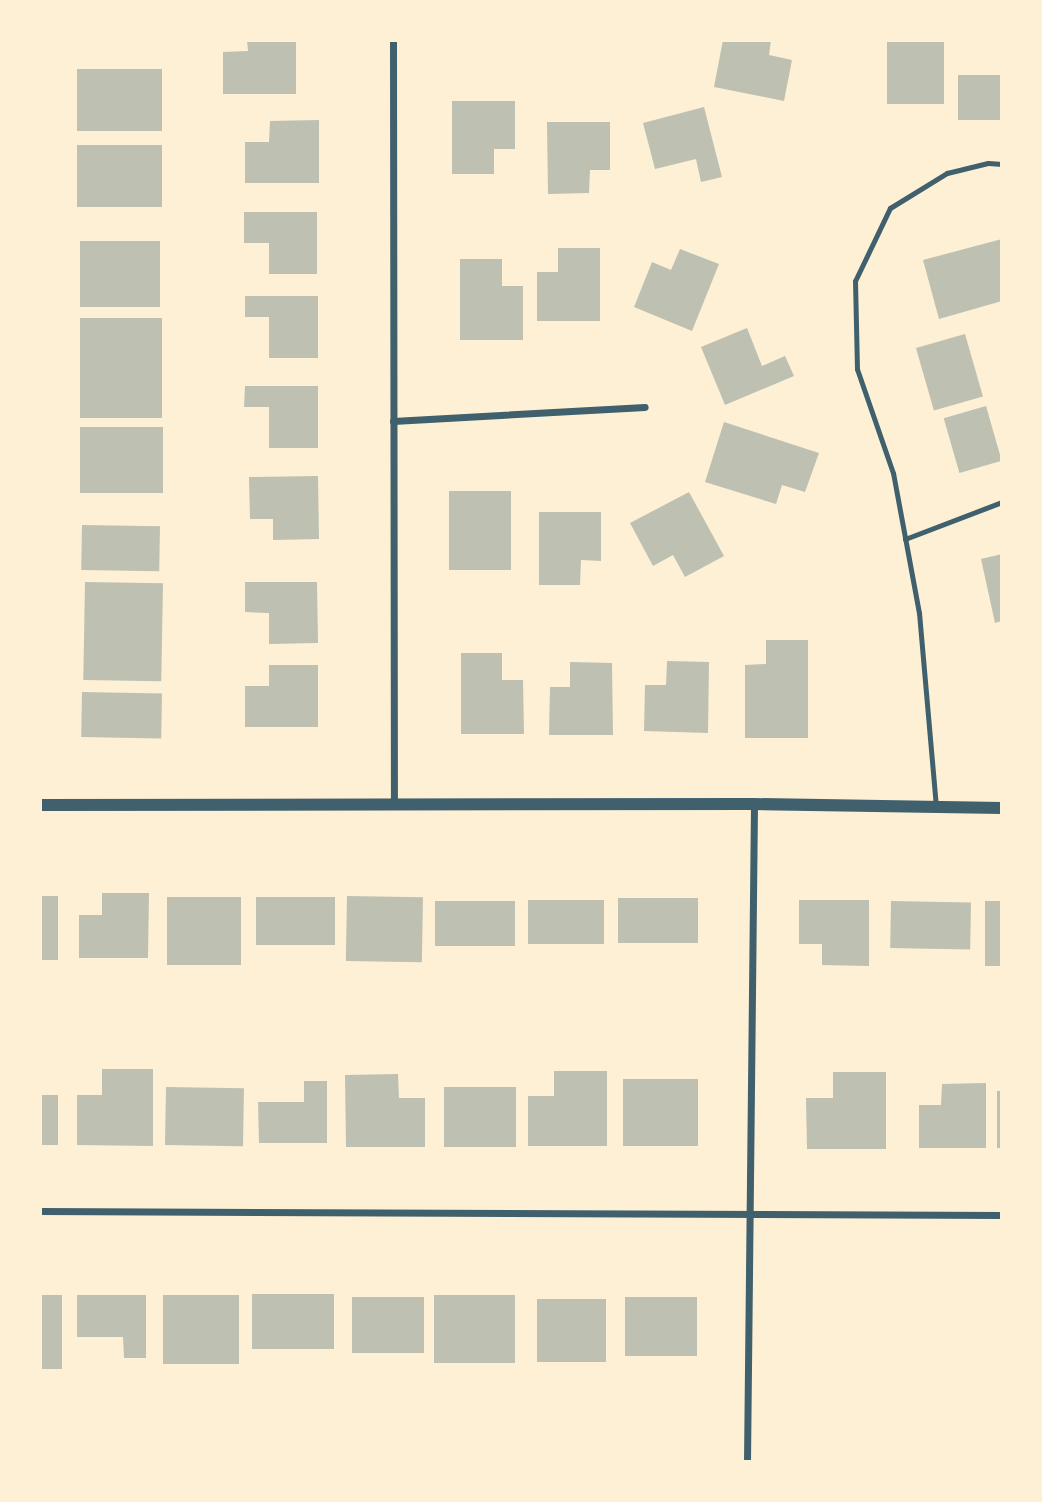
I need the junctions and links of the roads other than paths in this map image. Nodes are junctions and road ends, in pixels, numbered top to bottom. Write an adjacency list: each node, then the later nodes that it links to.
1 (393, 40): 4 (street)
2 (1002, 164): 6 (lane)
3 (645, 407): 4 (street)
4 (393, 421): 7 (street)
5 (1002, 502): 6 (lane)
6 (905, 539): 10 (lane)
7 (394, 804): 8 (street); 9 (street)
8 (754, 804): 10 (street); 13 (street)
9 (40, 805)
10 (936, 807): 11 (street)
11 (1002, 808)
12 (40, 1211): 13 (street)
13 (751, 1213): 14 (street); 15 (street)
14 (1002, 1215)
15 (747, 1462)

